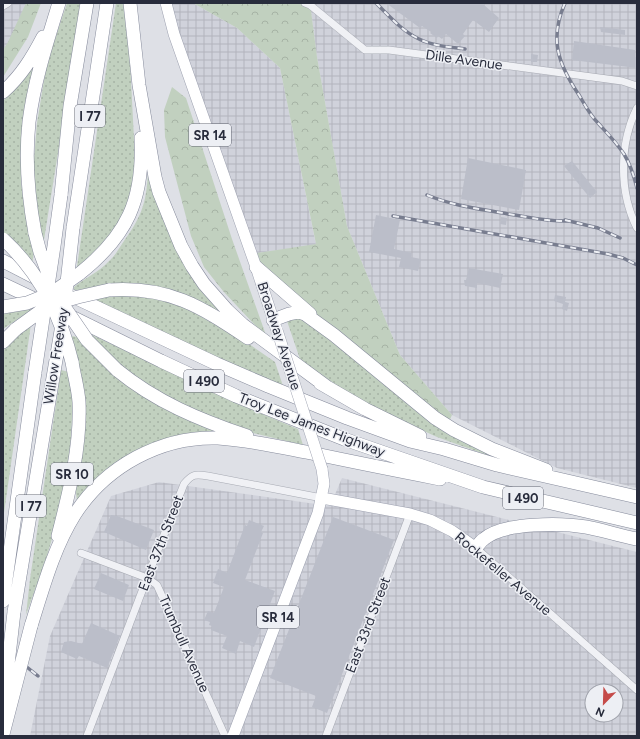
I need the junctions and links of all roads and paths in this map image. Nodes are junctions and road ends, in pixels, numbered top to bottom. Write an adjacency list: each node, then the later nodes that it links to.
1 (8, 3): 8 (street)
2 (59, 3): 11 (highway); 24 (highway, bridge)
3 (88, 3): 36 (highway, Willow Freeway / I 77, bridge)
4 (107, 3): 38 (highway, Willow Freeway / I 77, bridge)
5 (130, 3): 9 (highway)
6 (168, 3): 16 (main road, Broadway Avenue / SR 14)
7 (305, 3): 10 (street, Dille Avenue)
8 (3, 6)
9 (139, 85): 18 (highway, bridge); 22 (highway)
10 (637, 86)
11 (3, 92)
12 (637, 108): 13 (street)
13 (637, 228)
14 (3, 239): 35 (highway, SR 10, bridge)
15 (3, 261): 23 (highway, Troy Lee James Highway / I 490)
16 (256, 267): 19 (main road, Broadway Avenue / SR 14); 20 (highway)
17 (3, 284): 25 (highway, Troy Lee James Highway / I 490)
18 (3, 307)
19 (275, 325): 20 (highway); 28 (main road, Broadway Avenue / SR 14, bridge)
20 (334, 336): 26 (highway)
21 (3, 342): 22 (highway, bridge)
22 (327, 387): 23 (highway)
23 (408, 435): 26 (highway, I 490)
24 (301, 451): 25 (highway); 35 (highway)
25 (483, 487): 30 (highway, Troy Lee James Highway / I 490)
26 (600, 489): 27 (highway, I 490)
27 (637, 497)
28 (322, 498): 29 (main road, Rockefeller Avenue); 34 (street, East 37th Street); 42 (main road, Broadway Avenue / SR 14)
29 (410, 514): 32 (main road, Rockefeller Avenue); 43 (street, East 33rd Street)
30 (637, 523)
31 (637, 539): 32 (highway)
32 (476, 548): 37 (street, Rockefeller Avenue)
33 (80, 553): 34 (street, Trumbull Avenue)
34 (147, 578): 40 (street, East 37th Street); 41 (street, Trumbull Avenue)
35 (45, 584): 39 (highway, SR 10, bridge)
36 (3, 600)
37 (637, 690)
38 (3, 708)
39 (3, 734)
40 (87, 736)
41 (225, 736)
42 (233, 736)
43 (326, 736)

